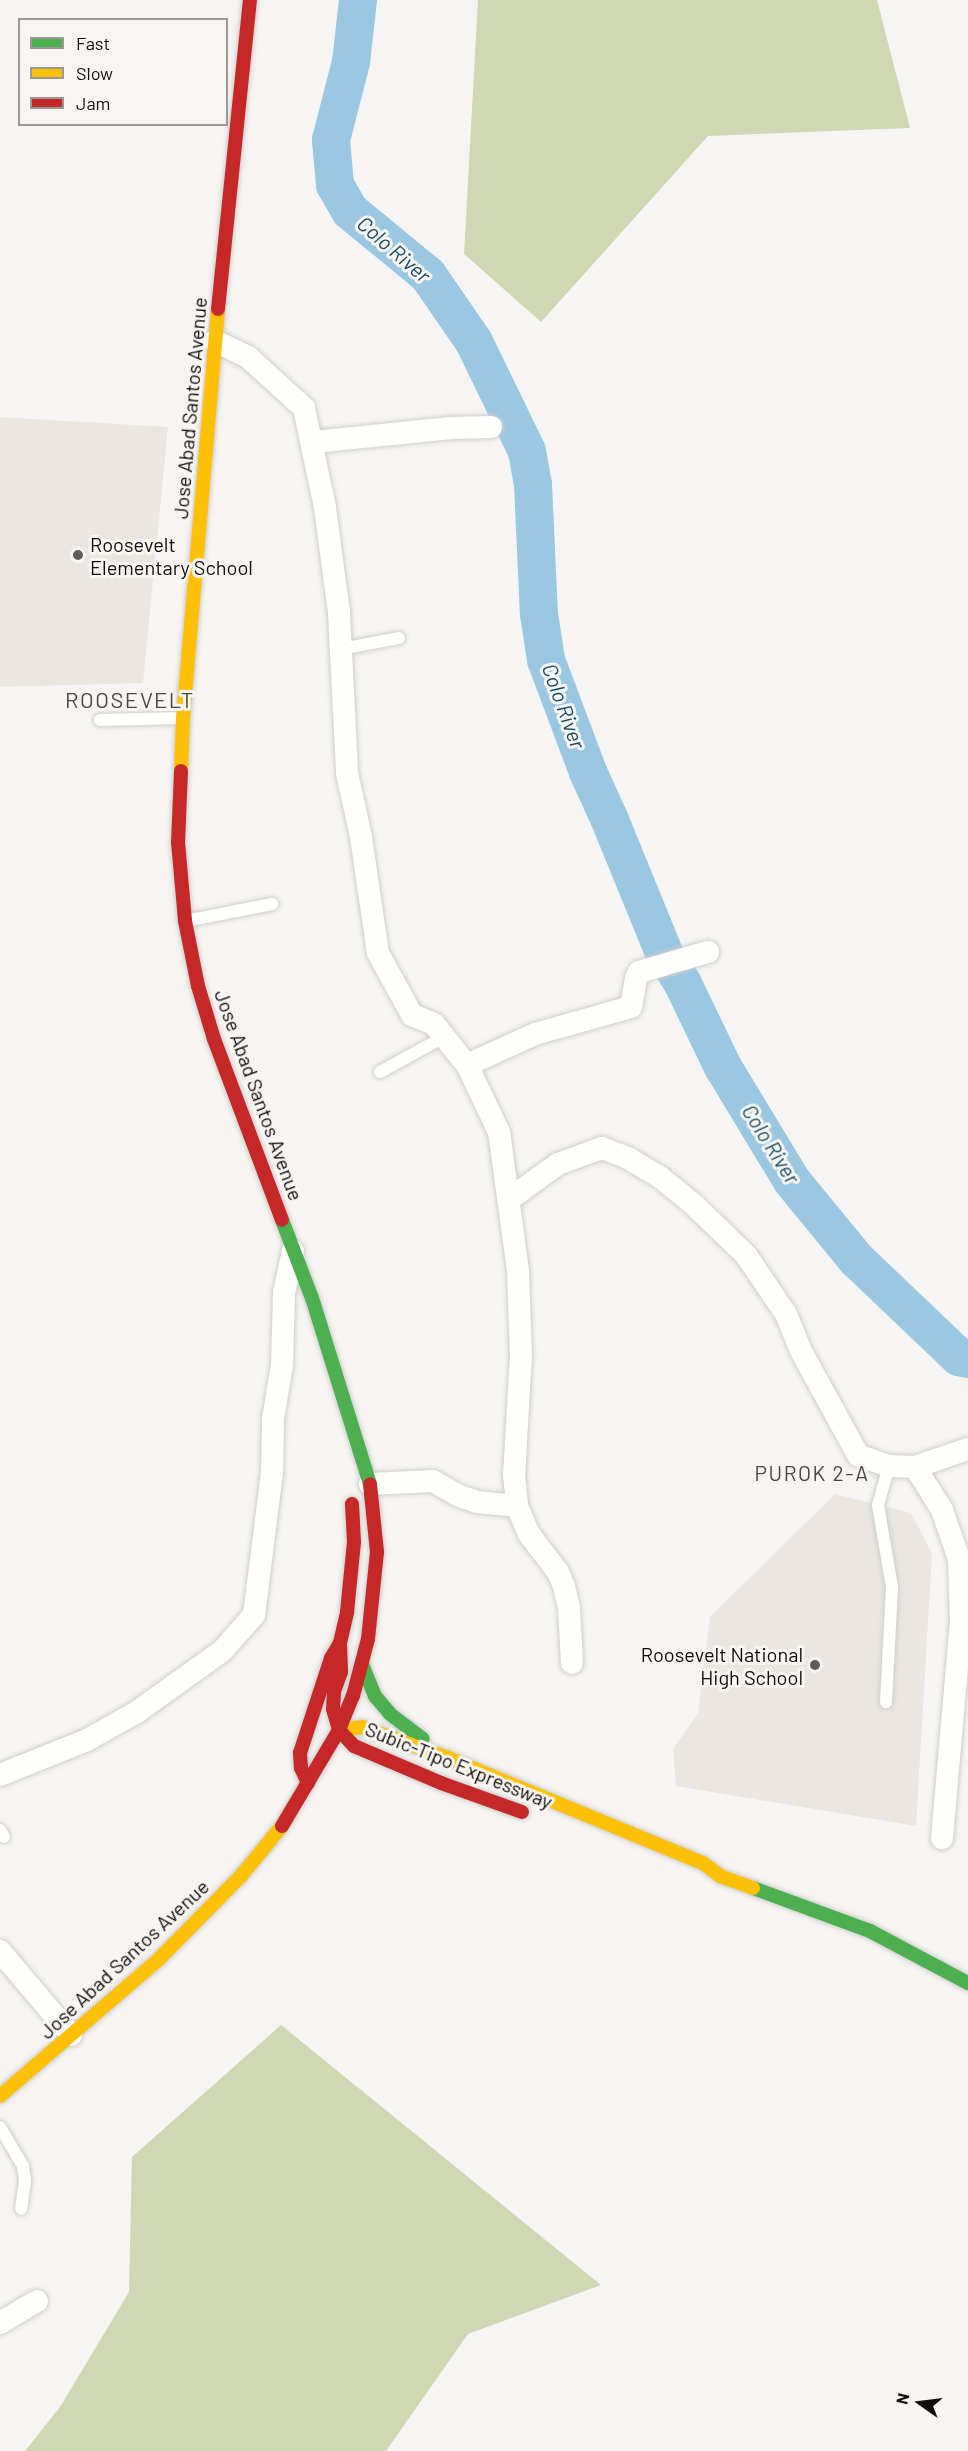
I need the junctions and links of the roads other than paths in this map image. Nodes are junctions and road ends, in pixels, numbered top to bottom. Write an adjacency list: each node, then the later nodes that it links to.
1 (250, 0): 2 (highway, Jose Abad Santos Avenue)
2 (215, 341): 4 (street); 7 (highway, Jose Abad Santos Avenue)
3 (491, 427): 4 (street)
4 (313, 442): 6 (street)
5 (399, 638): 6 (lane)
6 (341, 649): 12 (street)
7 (183, 718): 8 (lane); 10 (highway, Jose Abad Santos Avenue)
8 (100, 720)
9 (272, 904): 10 (lane)
10 (185, 921): 16 (highway, Jose Abad Santos Avenue)
11 (703, 954): 13 (street)
12 (444, 1037): 13 (street); 14 (lane)
13 (467, 1065): 15 (street)
14 (380, 1072)
15 (510, 1198): 20 (street); 23 (street)
16 (294, 1247): 17 (highway, Jose Abad Santos Avenue); 32 (street)
17 (345, 1406): 19 (highway, Jose Abad Santos Avenue); 22 (highway, Jose Abad Santos Avenue)
18 (968, 1449): 21 (street)
19 (347, 1457)
20 (889, 1466): 21 (street); 27 (lane)
21 (915, 1467): 36 (street)
22 (360, 1486): 23 (street); 24 (highway, Jose Abad Santos Avenue); 26 (highway, Jose Abad Santos Avenue)
23 (517, 1506): 25 (street)
24 (340, 1643): 28 (highway); 33 (highway, Jose Abad Santos Avenue)
25 (572, 1663)
26 (363, 1664): 28 (highway, Jose Abad Santos Avenue); 29 (highway)
27 (886, 1702)
28 (339, 1730): 29 (highway, Subic-Tipo Expressway); 33 (highway, Jose Abad Santos Avenue); 34 (highway, Subic-Tipo Expressway)
29 (448, 1758): 38 (highway, Subic-Tipo Expressway)
30 (379, 1772): 34 (highway)
31 (328, 1774): 33 (highway)
32 (0, 1775)
33 (308, 1783): 41 (highway, Jose Abad Santos Avenue)
34 (441, 1783): 35 (highway, Subic-Tipo Expressway)
35 (536, 1817)
36 (942, 1838)
37 (688, 1872): 38 (highway, Subic-Tipo Expressway)
38 (720, 1876): 40 (highway, Subic-Tipo Expressway)
39 (0, 1951): 41 (street)
40 (968, 1983)
41 (71, 2035): 42 (highway, Jose Abad Santos Avenue)
42 (0, 2096)
43 (0, 2127): 44 (lane)
44 (21, 2209)
45 (37, 2301): 46 (street)
46 (0, 2323)

